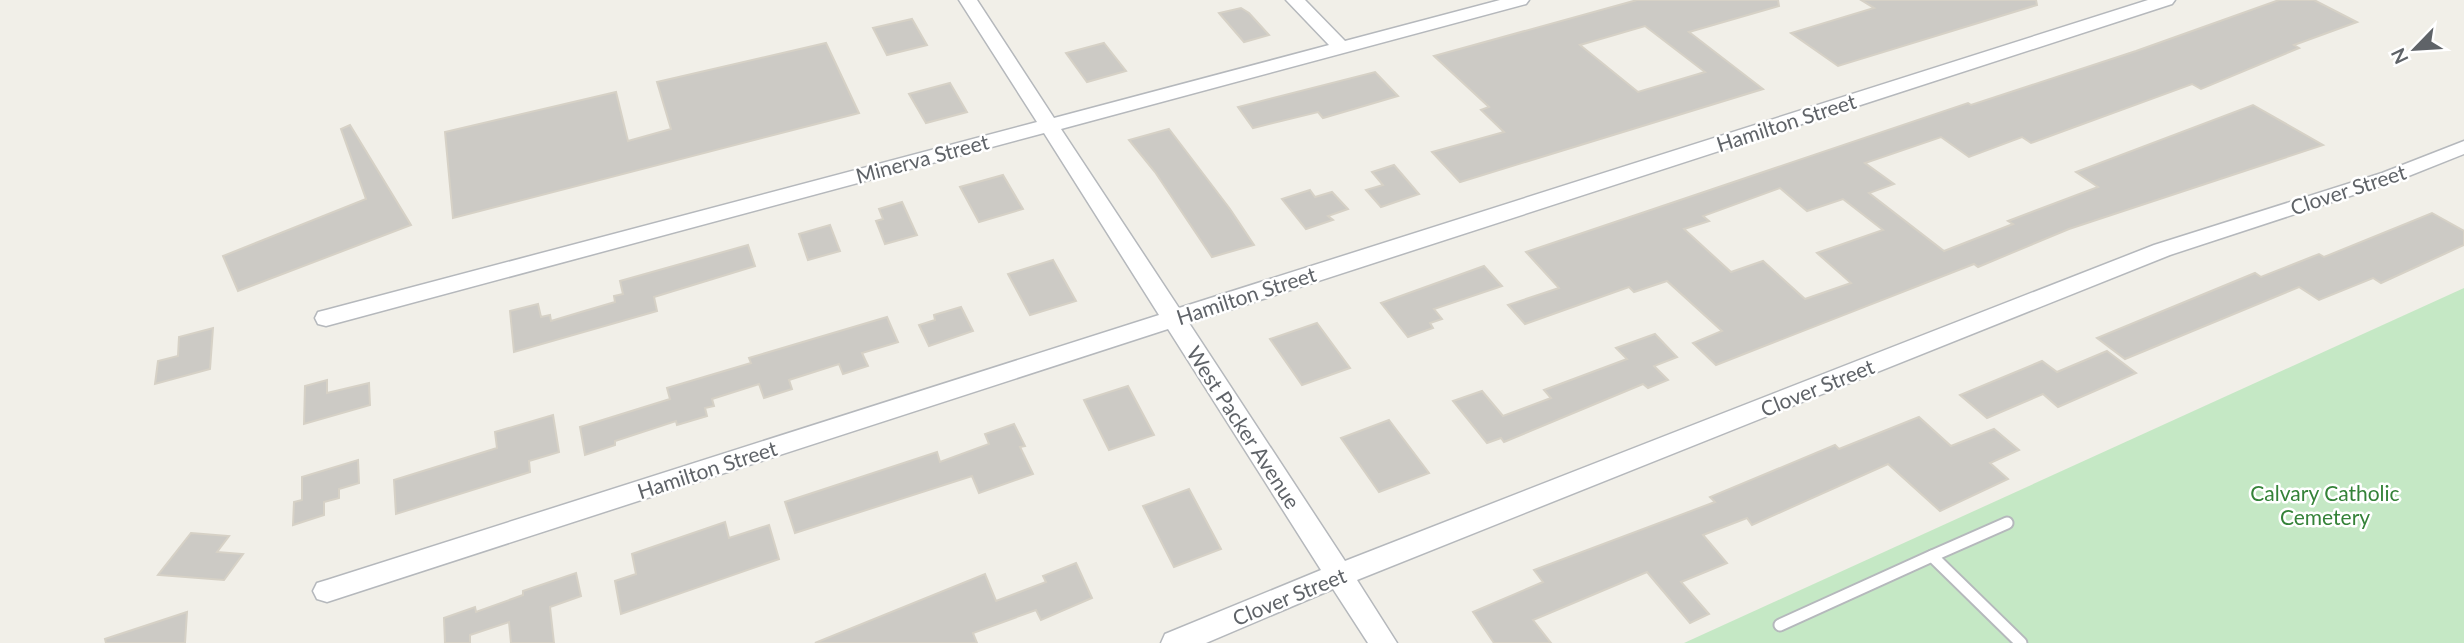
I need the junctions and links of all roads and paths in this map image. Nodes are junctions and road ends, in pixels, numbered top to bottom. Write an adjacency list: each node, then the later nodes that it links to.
1 (968, 0): 6 (street, West Packer Avenue)
2 (1295, 0): 5 (street)
3 (1520, 0): 5 (street, Minerva Street)
4 (2166, 0): 9 (street, Hamilton Street)
5 (1341, 47): 6 (street, Minerva Street)
6 (1048, 124): 8 (street, Minerva Street); 9 (street, West Packer Avenue)
7 (2464, 147): 12 (street, Clover Street)
8 (326, 318)
9 (1174, 318): 12 (street, West Packer Avenue); 13 (street, Hamilton Street)
10 (2007, 523): 11 (lane)
11 (1932, 556): 14 (lane); 17 (lane)
12 (1339, 575): 15 (street, Clover Street); 16 (street, West Packer Avenue)
13 (327, 591)
14 (1780, 625)
15 (1175, 643)
16 (1383, 643)
17 (2021, 643)

